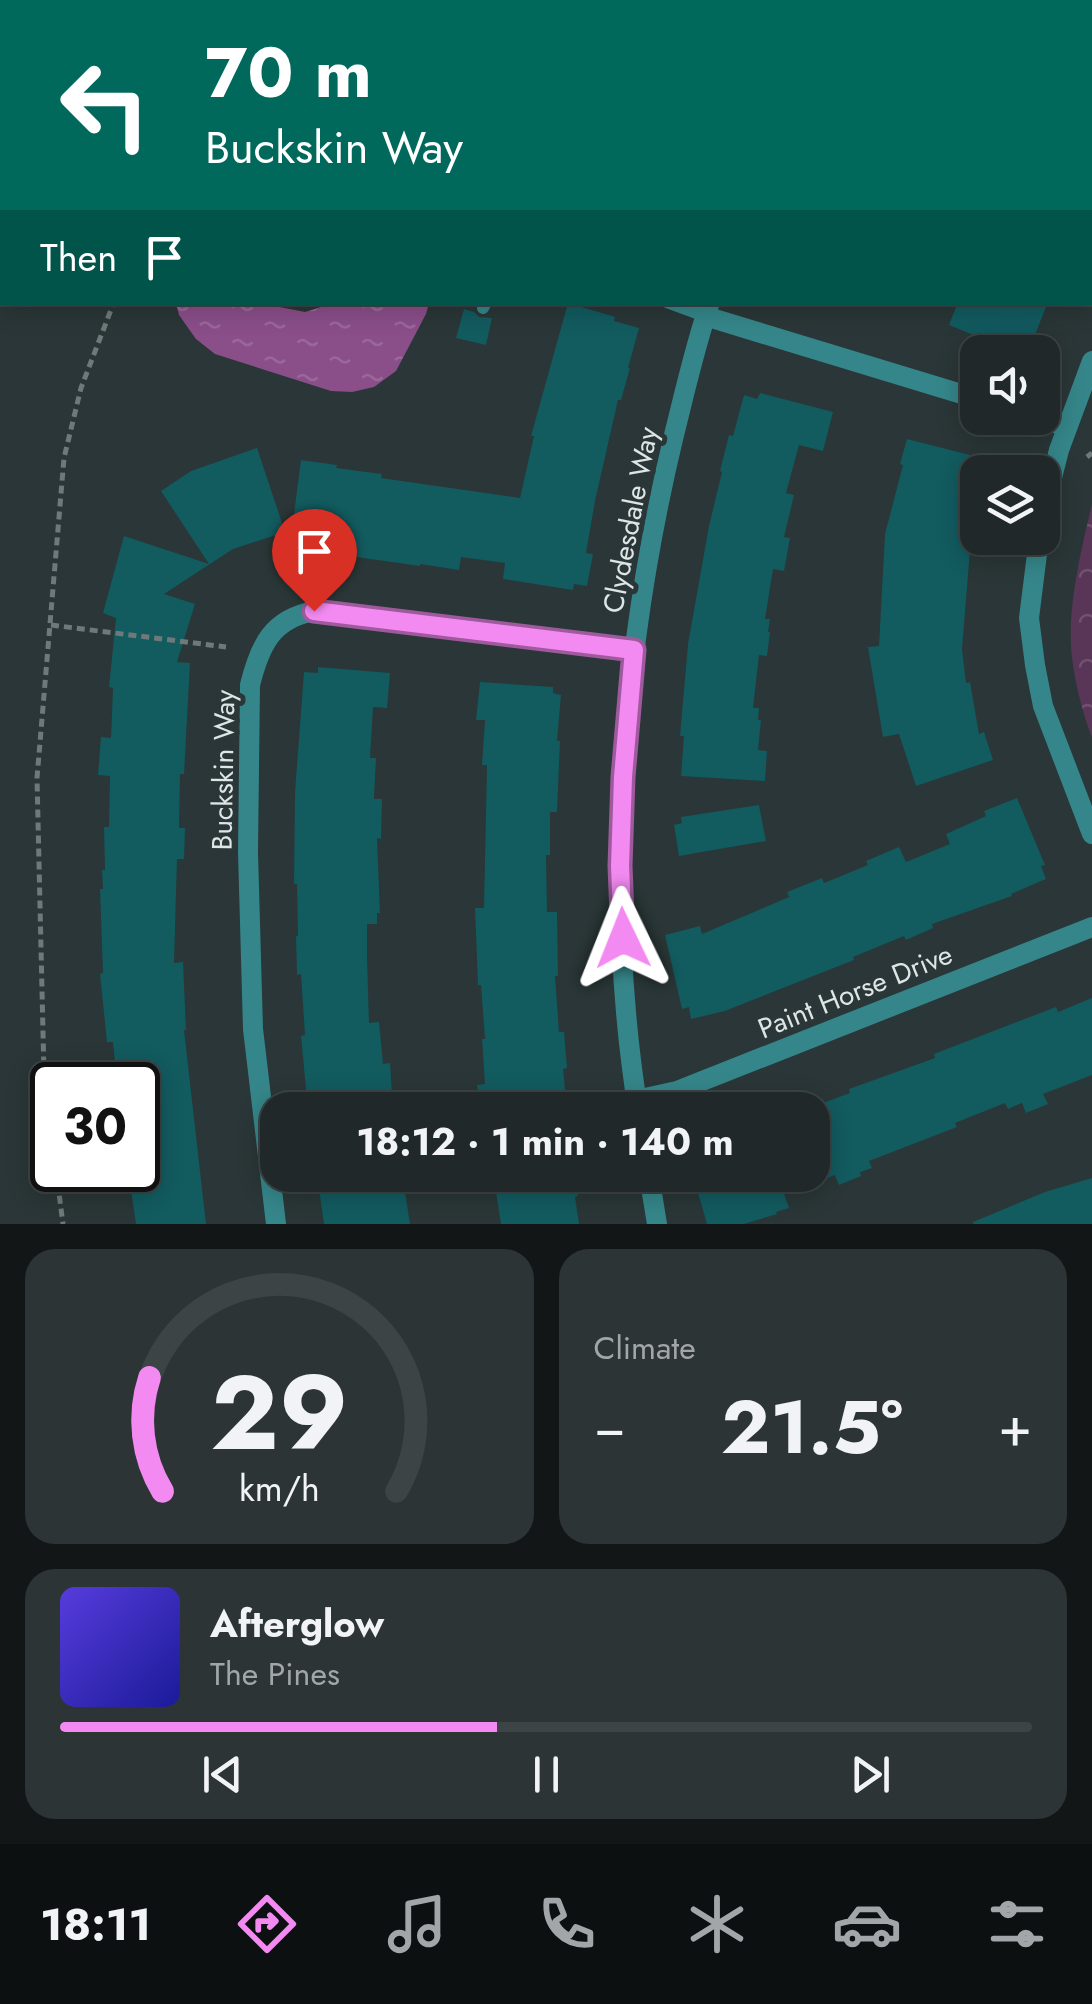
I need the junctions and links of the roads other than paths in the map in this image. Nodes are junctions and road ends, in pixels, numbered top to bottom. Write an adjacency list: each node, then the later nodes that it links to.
1 (708, 309): 3 (street); 8 (street, Clydesdale Way)
2 (1092, 361): 5 (street)
3 (960, 392)
4 (1060, 424): 5 (street)
5 (1067, 426): 6 (street)
6 (1059, 455)
7 (1037, 555): 9 (street)
8 (634, 650): 11 (street, Clydesdale Way); 14 (street, Buckskin Way)
9 (1092, 834)
10 (1092, 928): 12 (street, Paint Horse Drive)
11 (636, 1092)
12 (674, 1092)
13 (652, 1192): 15 (street)
14 (276, 1224)
15 (657, 1224)

